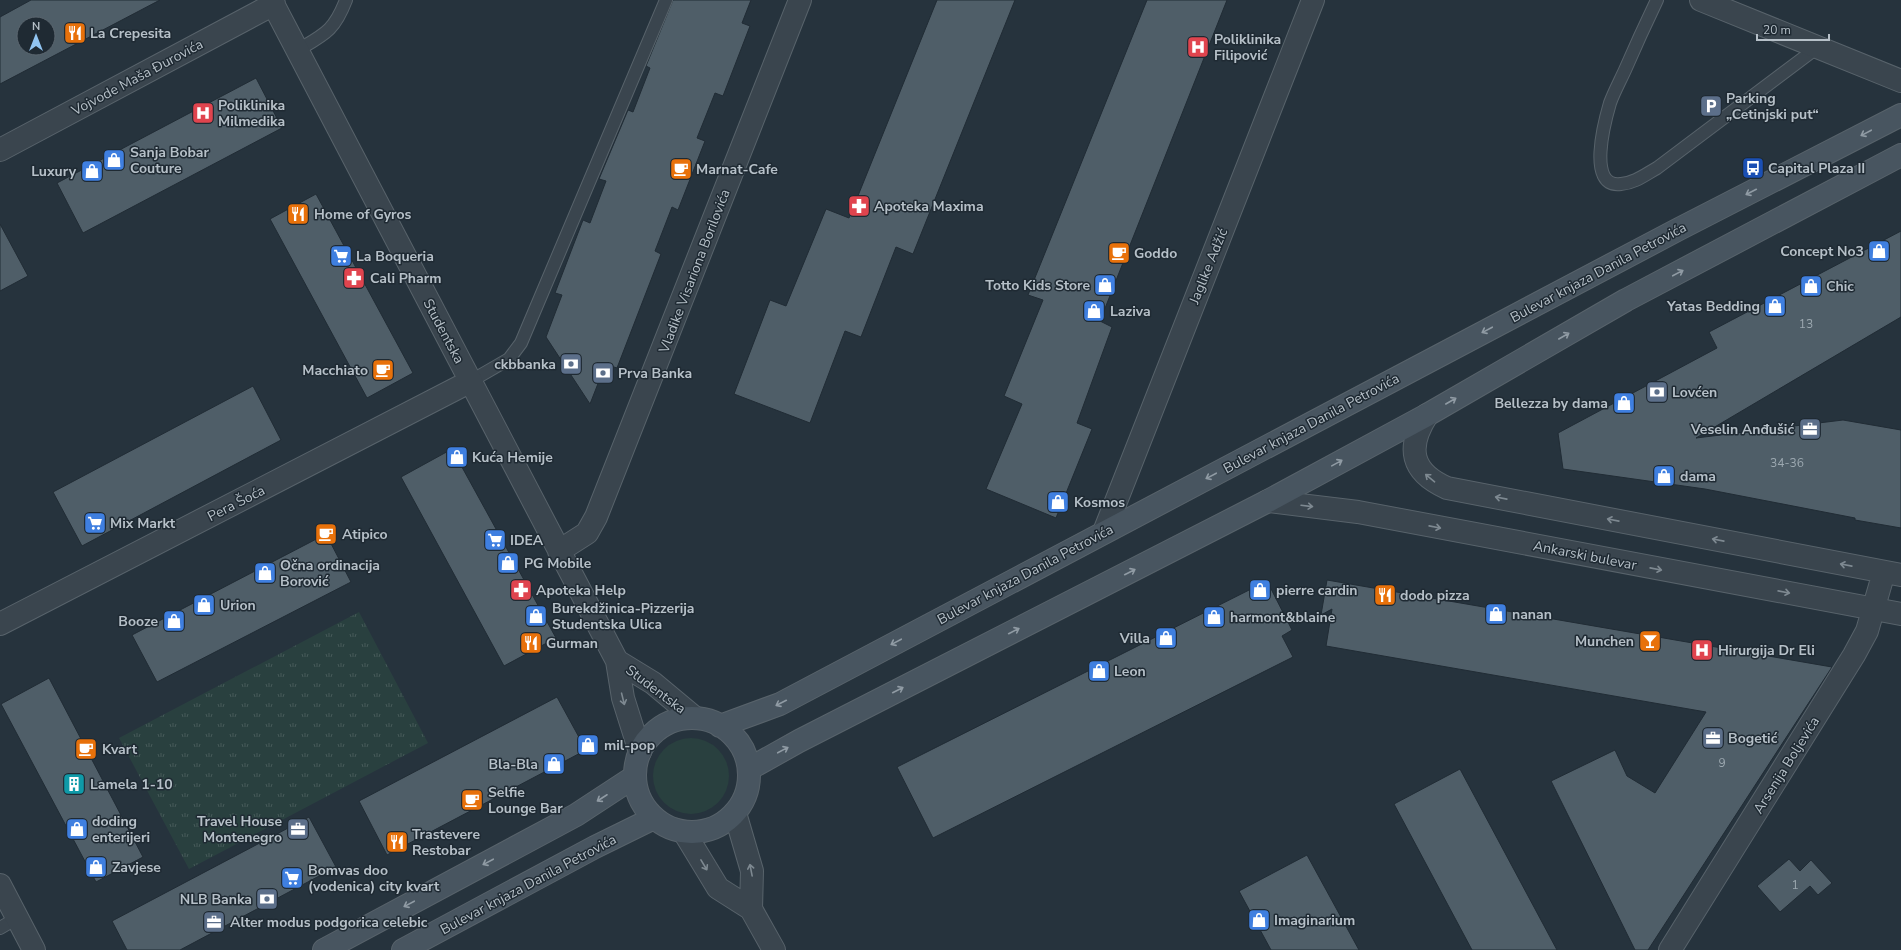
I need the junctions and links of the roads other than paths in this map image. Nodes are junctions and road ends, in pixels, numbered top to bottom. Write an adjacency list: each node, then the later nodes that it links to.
1 (346, 0): 9 (lane)
2 (666, 0): 14 (lane)
3 (800, 0): 18 (street, Vladike Visariona Borilovića)
4 (1313, 0): 17 (street, Jaglike Adžić)
5 (1656, 0): 8 (lane)
6 (1701, 0): 8 (street)
7 (273, 2): 9 (street, Studentska); 12 (street, Vojvode Maša Đurovića)
8 (1818, 47): 10 (street)
9 (298, 50): 14 (street, Studentska)
10 (1901, 81)
11 (1901, 115): 17 (main road, Bulevar knjaza Danila Petrovića, one-way to 17)
12 (0, 150)
13 (1901, 155): 15 (main road, one-way to 13)
14 (471, 381): 18 (street, Studentska); 22 (street, Pera Šoća)
15 (1427, 415): 16 (main road, one-way to 15); 19 (street, one-way to 15)
16 (1268, 501): 20 (street, Ankarski bulevar, one-way to 20); 27 (main road, one-way to 16)
17 (1104, 532): 25 (main road, Bulevar knjaza Danila Petrovića, one-way to 25)
18 (560, 551): 23 (street, Studentska)
19 (1893, 573): 20 (street, Arsenija Boljevića)
20 (1874, 609): 21 (street, Ankarski bulevar); 39 (street, Arsenija Boljevića)
21 (1901, 614)
22 (0, 624)
23 (618, 661): 24 (street, Studentska); 26 (street, Studentska, one-way to 26)
24 (695, 718): 25 (main road); 26 (main road)
25 (720, 726): 27 (main road)
26 (640, 752): 28 (main road)
27 (749, 769): 29 (main road)
28 (634, 777): 30 (main road); 36 (main road, one-way to 36)
29 (735, 813): 31 (main road); 33 (street, one-way to 29)
30 (654, 818): 31 (main road); 37 (main road, Bulevar knjaza Danila Petrovića)
31 (684, 832): 33 (street, one-way to 33)
32 (0, 885): 34 (street)
33 (751, 909): 38 (street)
34 (9, 923): 35 (street)
35 (34, 950)
36 (324, 950)
37 (404, 950)
38 (774, 950)
39 (1670, 950)

